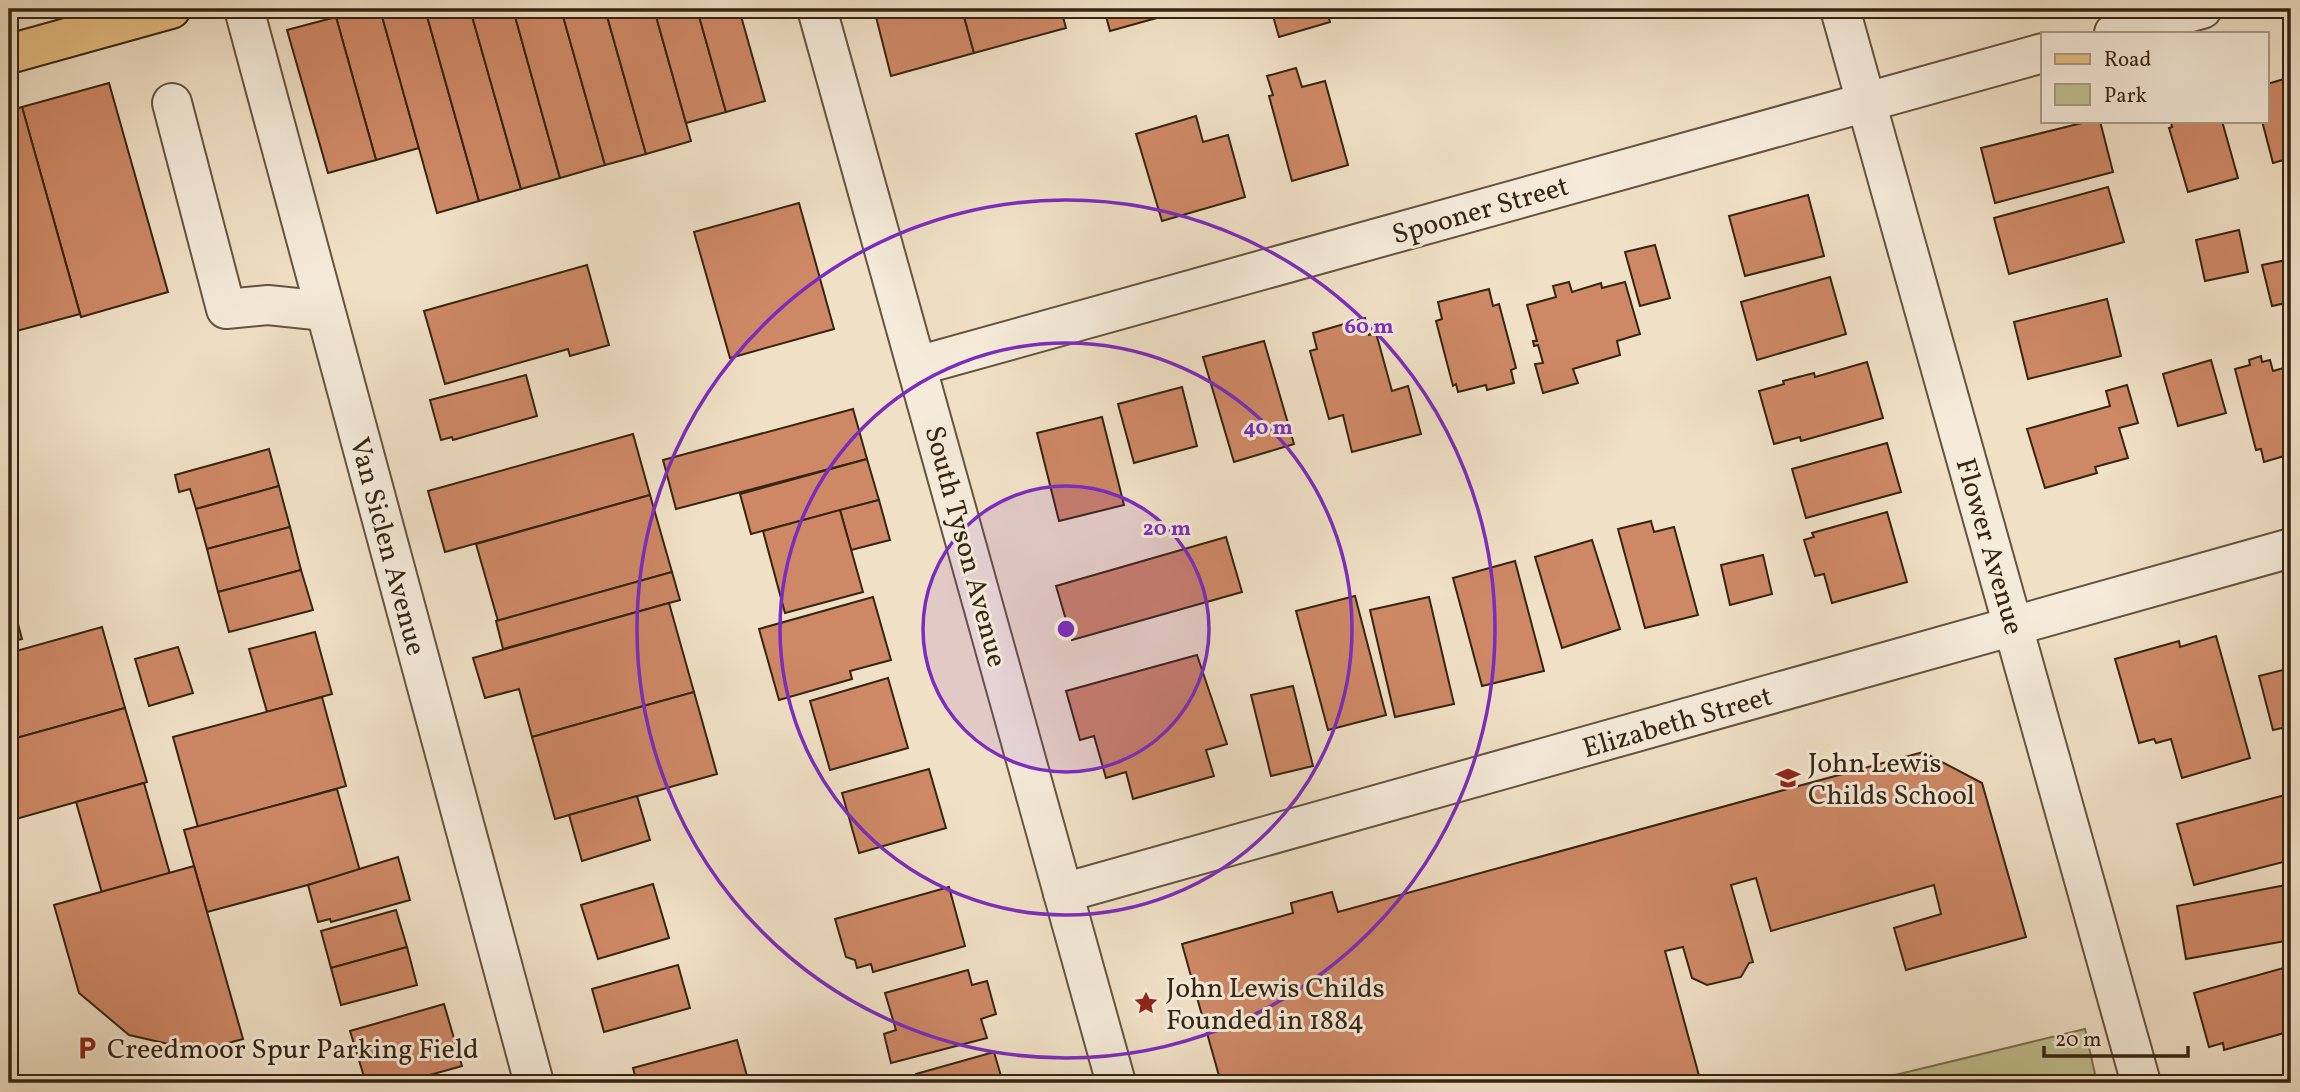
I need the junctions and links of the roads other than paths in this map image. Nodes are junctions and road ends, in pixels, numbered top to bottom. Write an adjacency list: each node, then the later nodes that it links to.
1 (171, 9): 7 (main road)
2 (244, 9): 11 (street, Van Siclen Avenue)
3 (817, 9): 12 (street, South Tyson Avenue)
4 (1840, 9): 10 (street, Flower Avenue)
5 (2202, 9): 6 (street)
6 (2118, 32)
7 (9, 54)
8 (2041, 54): 10 (street, Spooner Street)
9 (172, 103): 11 (street)
10 (1867, 103): 12 (street, Spooner Street); 14 (street, Flower Avenue)
11 (326, 311): 16 (street, Van Siclen Avenue)
12 (917, 366): 15 (street, South Tyson Avenue)
13 (2291, 548): 14 (street, Elizabeth Street)
14 (2013, 627): 15 (street, Elizabeth Street); 18 (street, Flower Avenue)
15 (1063, 893): 17 (street, South Tyson Avenue)
16 (534, 1083)
17 (1116, 1083)
18 (2141, 1083)

